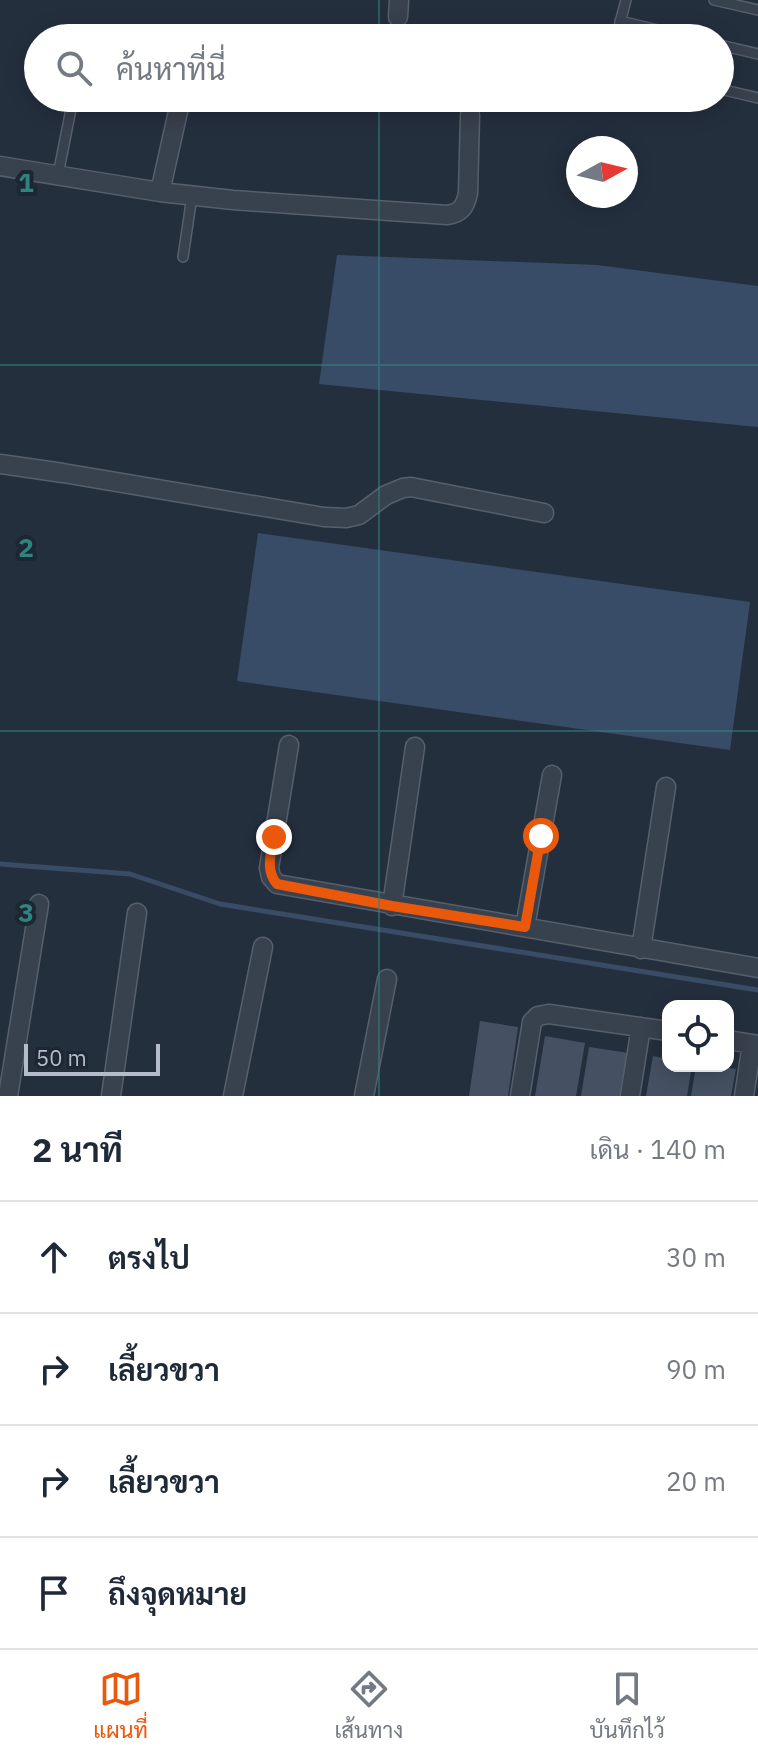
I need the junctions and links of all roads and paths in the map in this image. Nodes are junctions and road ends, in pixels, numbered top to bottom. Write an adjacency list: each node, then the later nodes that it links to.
1 (626, 0): 4 (lane)
2 (714, 0): 3 (lane)
3 (758, 10)
4 (620, 21): 5 (lane); 6 (lane)
5 (619, 24)
6 (633, 24)
7 (734, 48): 8 (lane)
8 (758, 54)
9 (734, 92): 10 (lane)
10 (758, 98)
11 (70, 112): 15 (lane)
12 (178, 112): 16 (street)
13 (470, 115): 17 (street)
14 (0, 166): 15 (street)
15 (58, 175): 16 (street)
16 (160, 192): 17 (street)
17 (192, 196): 18 (lane)
18 (183, 257)
19 (0, 464): 20 (street)
20 (544, 513)
21 (289, 745): 26 (street)
22 (415, 747): 26 (street)
23 (552, 775): 28 (street)
24 (666, 787): 30 (street)
25 (39, 904): 37 (street)
26 (392, 906): 28 (street)
27 (137, 913): 38 (street)
28 (525, 927): 30 (street)
29 (263, 947): 39 (street)
30 (641, 949): 31 (street)
31 (758, 968)
32 (387, 979): 40 (street)
33 (641, 1027): 34 (street); 41 (street); 42 (street)
34 (662, 1030)
35 (734, 1041): 36 (street)
36 (755, 1044): 43 (street)
37 (8, 1096)
38 (111, 1096)
39 (233, 1096)
40 (364, 1096)
41 (520, 1096)
42 (630, 1096)
43 (744, 1096)

